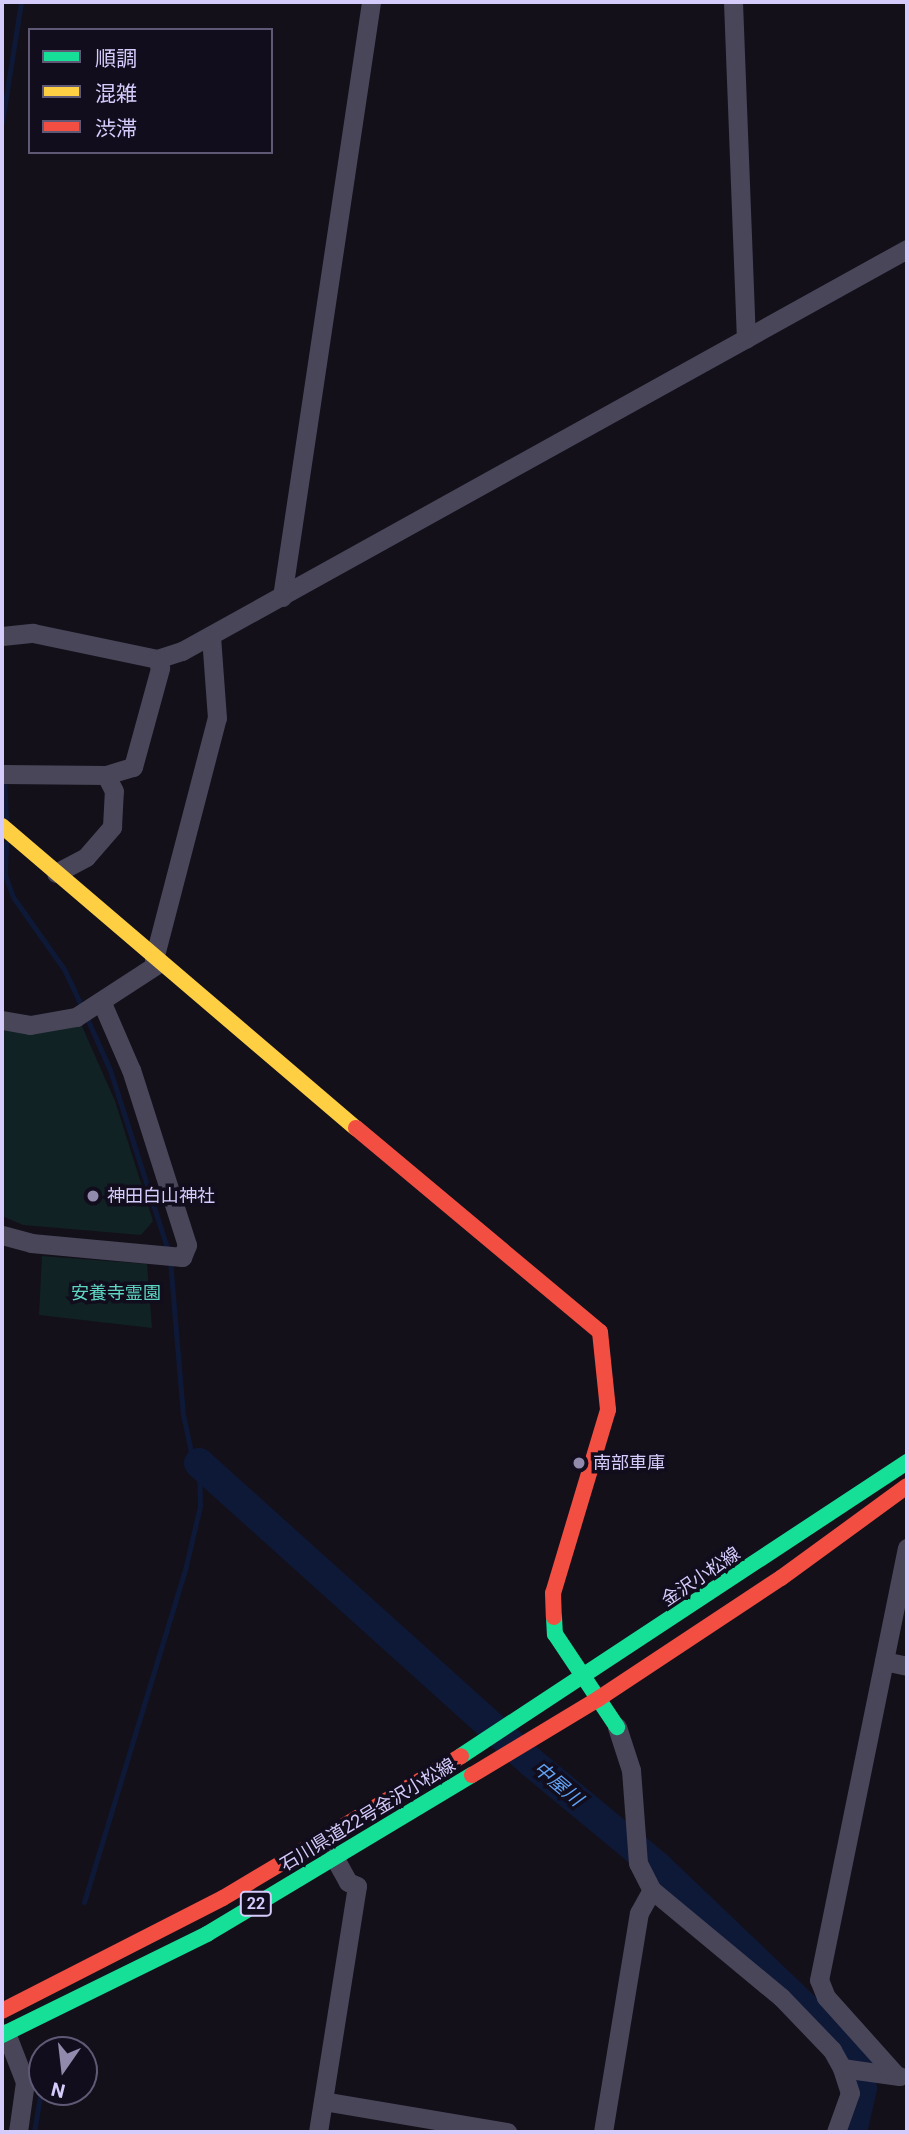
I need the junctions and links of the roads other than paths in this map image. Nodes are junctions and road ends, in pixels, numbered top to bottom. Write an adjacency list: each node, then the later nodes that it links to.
1 (371, 2): 5 (street)
2 (733, 2): 4 (street)
3 (907, 249): 4 (street)
4 (746, 339): 5 (street)
5 (282, 597): 7 (street)
6 (2, 636): 8 (street)
7 (211, 637): 8 (street); 13 (street)
8 (157, 659): 10 (street)
9 (6, 774): 10 (street)
10 (106, 775): 12 (street)
11 (6, 829): 12 (main road)
12 (56, 873): 13 (main road)
13 (156, 961): 14 (street); 22 (main road)
14 (90, 1009): 15 (street); 16 (street)
15 (2, 1020)
16 (2, 1236)
17 (907, 1462): 22 (main road, 金沢小松線 / 22)
18 (907, 1486): 23 (main road, 22)
19 (907, 1548): 20 (street)
20 (884, 1661): 21 (street); 31 (street)
21 (907, 1666)
22 (580, 1675): 23 (main road); 24 (main road, 金沢小松線 / 22)
23 (598, 1699): 25 (main road); 26 (main road, 石川県道22号金沢小松線 / 22)
24 (514, 1719): 28 (main road, 石川県道22号金沢小松線 / 22)
25 (617, 1727): 27 (street)
26 (334, 1857): 29 (main road, 石川県道22号金沢小松線 / 22); 32 (street)
27 (652, 1890): 30 (street); 36 (street)
28 (2, 2011)
29 (4, 2034): 33 (street)
30 (856, 2069): 31 (street); 37 (street)
31 (902, 2076)
32 (323, 2101): 34 (street); 35 (street)
33 (18, 2132)
34 (318, 2132)
35 (507, 2132)
36 (603, 2132)
37 (836, 2132)

